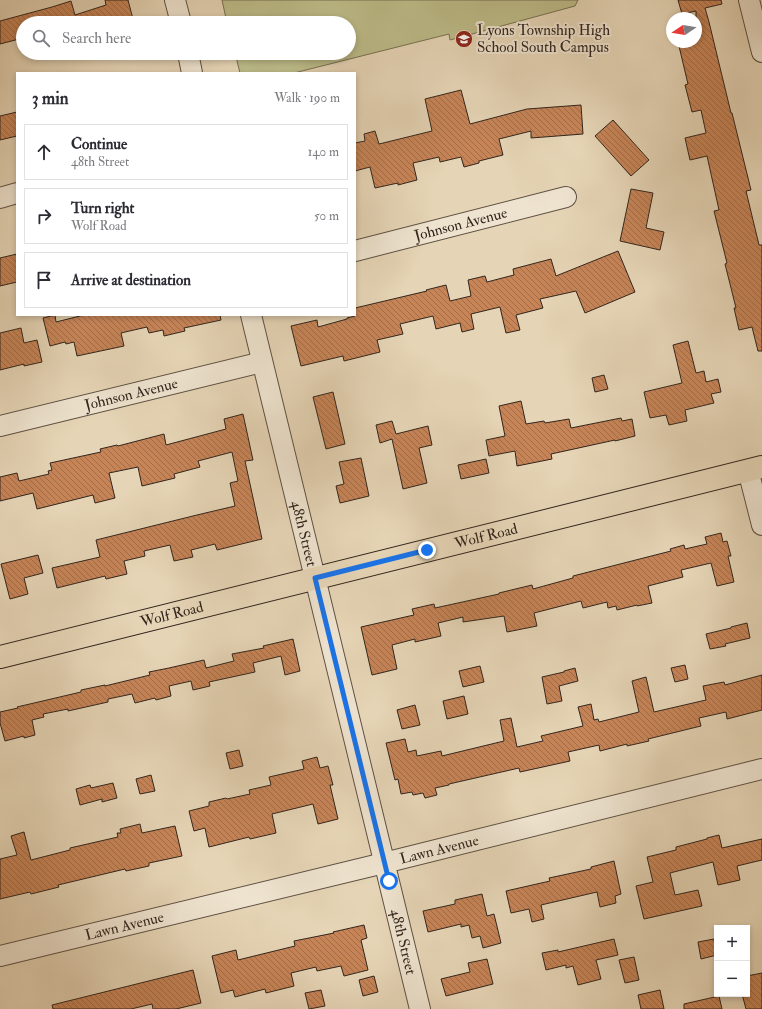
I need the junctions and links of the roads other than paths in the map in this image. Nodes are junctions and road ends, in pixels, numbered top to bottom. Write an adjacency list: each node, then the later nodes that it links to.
1 (175, 0): 3 (street)
2 (749, 0): 4 (street)
3 (179, 16)
4 (762, 52)
5 (189, 60): 6 (street)
6 (192, 72)
7 (16, 193): 9 (street)
8 (566, 197): 10 (street, Johnson Avenue)
9 (0, 198)
10 (356, 251)
11 (251, 316): 12 (street, 48th Street)
12 (262, 362): 13 (street, Johnson Avenue); 16 (street, 48th Street)
13 (0, 426)
14 (755, 469): 15 (street); 16 (main road, Wolf Road)
15 (762, 525)
16 (315, 578): 17 (main road, Wolf Road); 19 (street, 48th Street)
17 (0, 657)
18 (762, 768): 19 (street, Lawn Avenue)
19 (384, 863): 20 (street, Lawn Avenue); 21 (street, 48th Street)
20 (0, 956)
21 (420, 1009)

